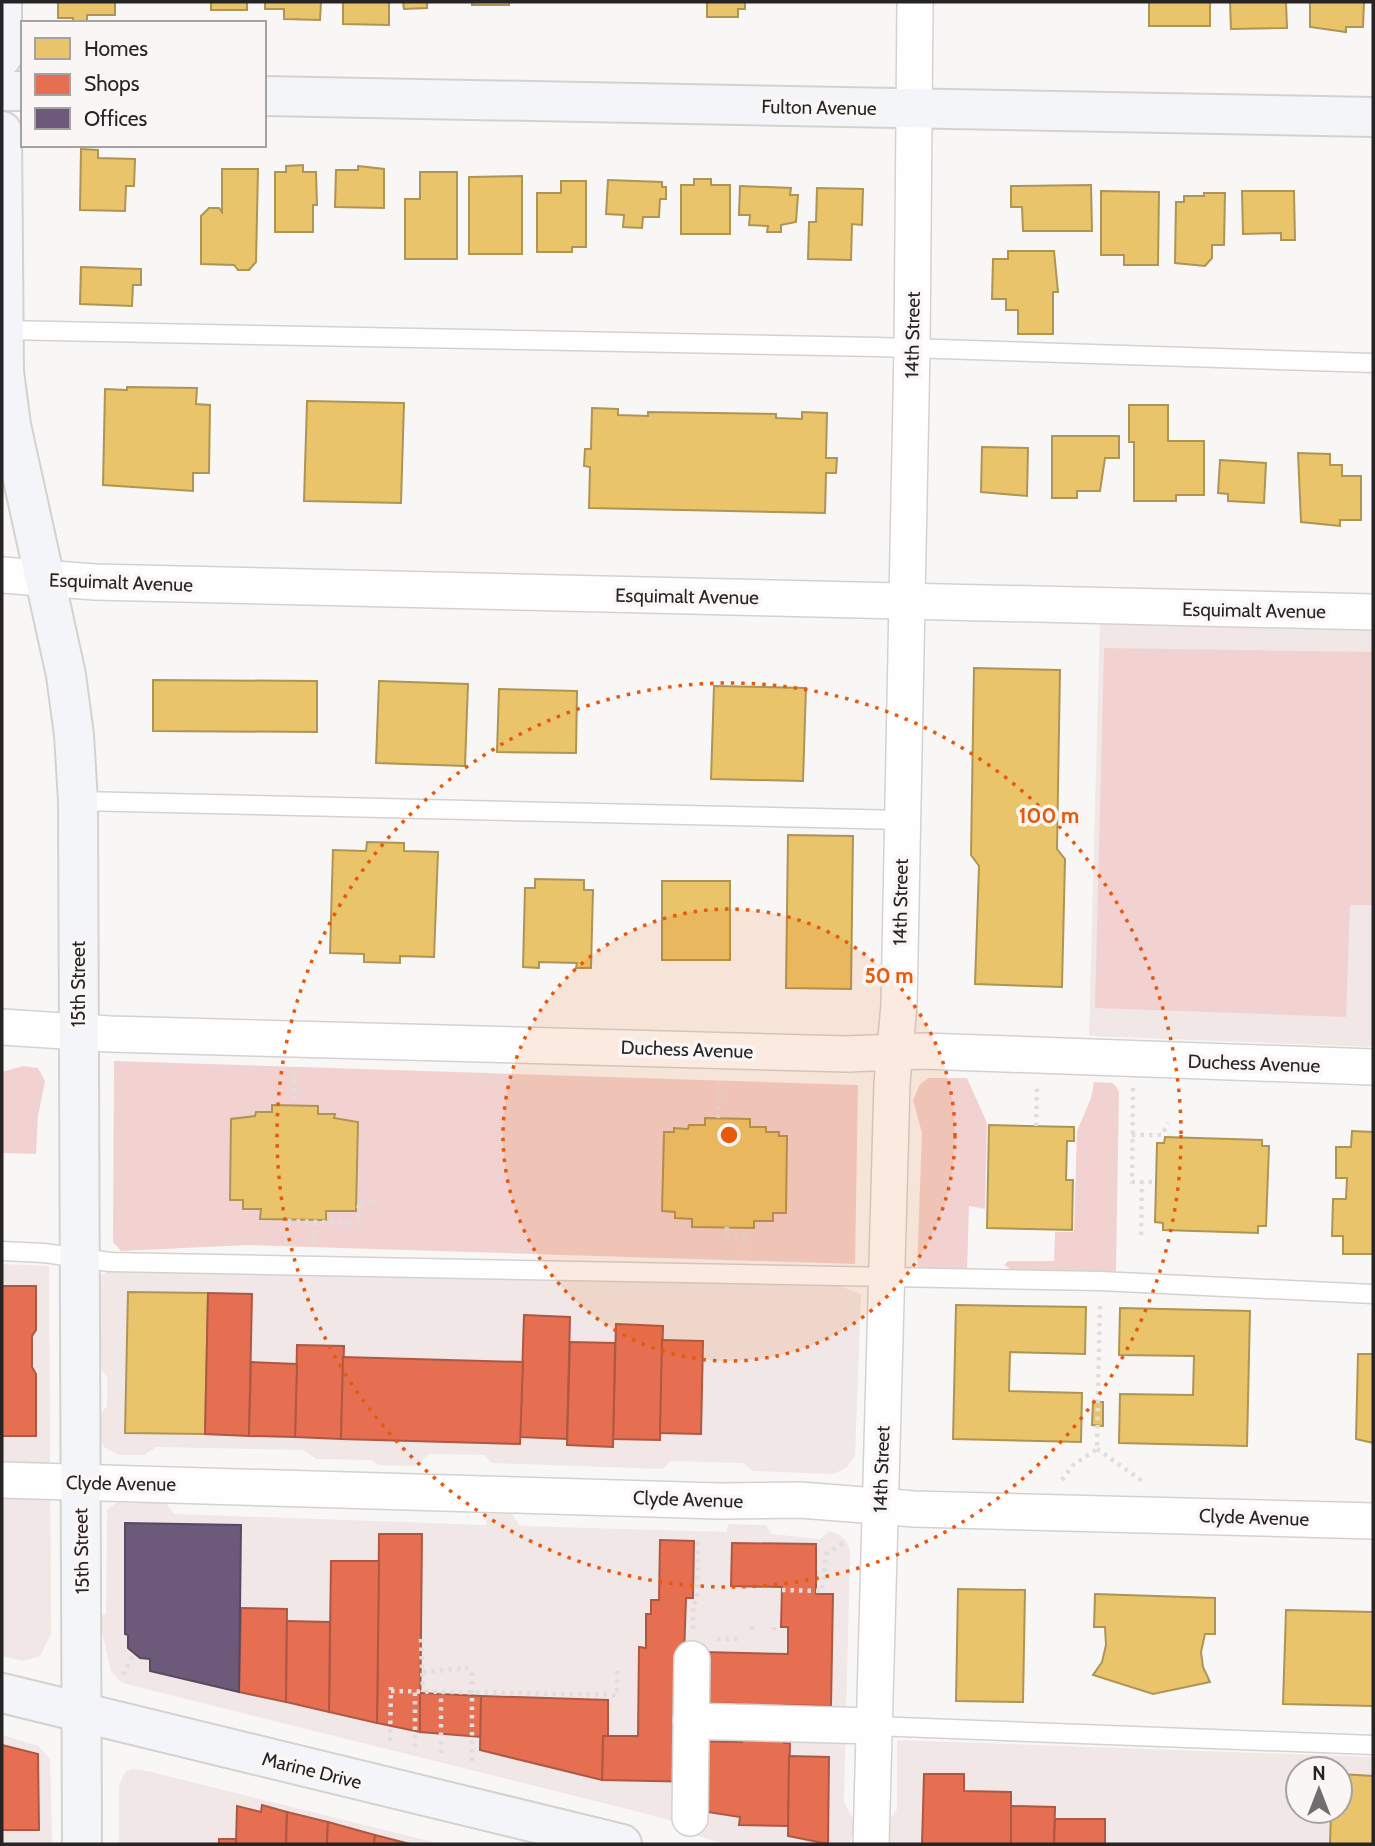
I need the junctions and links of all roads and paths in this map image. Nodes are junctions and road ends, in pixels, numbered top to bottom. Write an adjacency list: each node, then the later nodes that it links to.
1 (2, 2): 3 (main road)
2 (915, 2): 7 (street, 14th Street)
3 (2, 57)
4 (2, 91): 5 (main road)
5 (21, 91)
6 (266, 96): 7 (main road, Fulton Avenue)
7 (915, 110): 8 (main road, Fulton Avenue); 11 (street, 14th Street)
8 (1373, 117)
9 (2, 131): 10 (main road, 15th Street)
10 (2, 330): 11 (lane); 14 (main road, 15th Street)
11 (912, 348): 12 (lane); 15 (street, 14th Street)
12 (1373, 363)
13 (2, 575): 14 (street, Esquimalt Avenue)
14 (44, 580): 15 (street, Esquimalt Avenue); 17 (main road, 15th Street)
15 (908, 601): 16 (street, Esquimalt Avenue); 18 (street, 14th Street)
16 (1373, 612)
17 (78, 801): 18 (lane); 20 (main road, 15th Street)
18 (902, 820): 21 (street, 14th Street)
19 (2, 1027): 20 (street, Duchess Avenue)
20 (79, 1030): 21 (street, Duchess Avenue); 41 (main road, 15th Street)
21 (894, 1053): 23 (street, Duchess Avenue); 43 (street, 14th Street)
22 (294, 1060): 27 (path)
23 (1373, 1067)
24 (719, 1076): 28 (path)
25 (1037, 1085): 30 (path)
26 (1133, 1086): 31 (path)
27 (295, 1105)
28 (718, 1118)
29 (1168, 1123): 31 (path)
30 (1036, 1126)
31 (1132, 1135): 32 (path)
32 (1142, 1182): 33 (path); 38 (path)
33 (1156, 1182)
34 (376, 1202): 35 (path)
35 (288, 1221)
36 (727, 1227): 39 (path)
37 (744, 1228): 39 (path)
38 (1141, 1235)
39 (744, 1236): 42 (path)
40 (2, 1251): 41 (lane)
41 (80, 1258): 42 (lane); 48 (main road, 15th Street)
42 (743, 1275): 43 (lane)
43 (886, 1278): 44 (lane); 51 (street, 14th Street)
44 (1100, 1281): 45 (lane); 46 (path)
45 (1373, 1294)
46 (1097, 1449): 49 (path); 50 (path)
47 (2, 1480): 48 (street, Clyde Avenue)
48 (80, 1483): 51 (street, Clyde Avenue); 68 (main road, 15th Street)
49 (1060, 1484)
50 (1150, 1486)
51 (880, 1506): 52 (street, Clyde Avenue); 70 (street, 14th Street)
52 (1373, 1521)
53 (698, 1537): 58 (path)
54 (843, 1543): 55 (path)
55 (782, 1590)
56 (421, 1639): 61 (path)
57 (742, 1639): 58 (path)
58 (699, 1646): 69 (street)
59 (134, 1653): 62 (path)
60 (617, 1671): 67 (path)
61 (423, 1672): 64 (path); 67 (path)
62 (123, 1675)
63 (415, 1692): 64 (path); 71 (path); 73 (path)
64 (423, 1692): 65 (path)
65 (441, 1692): 67 (path); 74 (path)
66 (2, 1693): 68 (main road, Marine Drive)
67 (472, 1693): 75 (path)
68 (82, 1712): 77 (main road, 15th Street); 78 (main road, Marine Drive)
69 (691, 1721): 70 (street); 76 (street)
70 (874, 1726): 72 (lane); 79 (street, 14th Street)
71 (390, 1741)
72 (1373, 1745)
73 (415, 1747)
74 (441, 1754)
75 (472, 1761)
76 (690, 1818)
77 (82, 1844)
78 (622, 1844)
79 (871, 1844)

